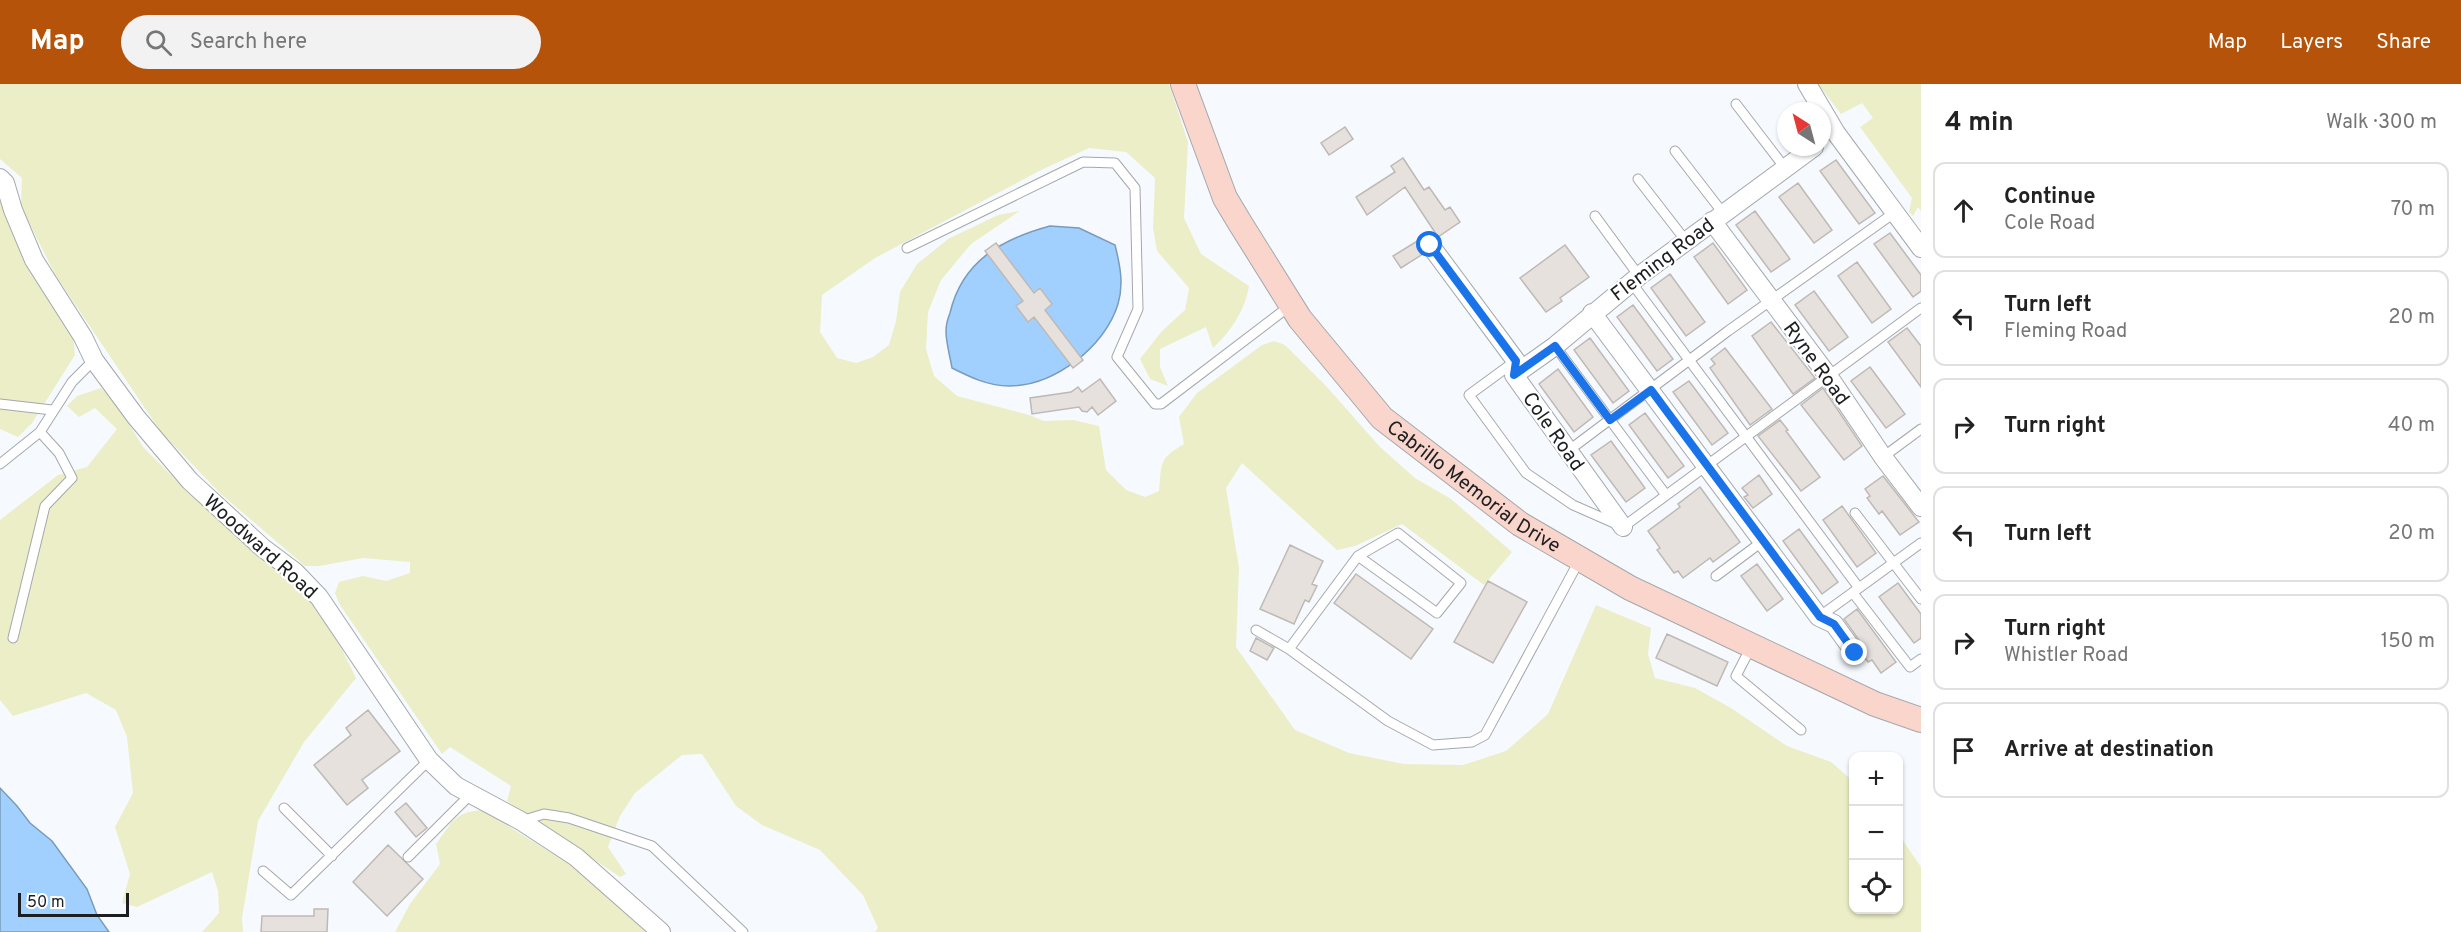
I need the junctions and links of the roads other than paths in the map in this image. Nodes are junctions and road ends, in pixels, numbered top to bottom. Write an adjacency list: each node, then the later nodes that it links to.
1 (1183, 84): 20 (main road, Cabrillo Memorial Drive)
2 (1807, 84): 3 (street)
3 (1814, 102)
4 (1736, 104): 8 (lane)
5 (1831, 139): 11 (street)
6 (1675, 151): 13 (lane)
7 (1802, 156): 8 (street, Fleming Road)
8 (1785, 168): 13 (street, Fleming Road)
9 (0, 178): 24 (street, Woodward Road)
10 (1638, 179): 14 (lane)
11 (1894, 213): 17 (street); 19 (lane)
12 (1594, 216): 18 (lane)
13 (1717, 217): 14 (street, Fleming Road); 19 (street, Ryne Road)
14 (1686, 241): 18 (street, Fleming Road)
15 (1430, 245): 26 (street, Cole Road)
16 (907, 248): 20 (lane)
17 (1921, 248)
18 (1635, 279): 22 (street, Fleming Road); 25 (lane)
19 (1772, 301): 25 (lane); 27 (street, Ryne Road)
20 (1291, 305): 46 (main road, Cabrillo Memorial Drive)
21 (1921, 308): 27 (lane)
22 (1592, 313): 23 (street, Fleming Road); 28 (street)
23 (1555, 346): 26 (street, Fleming Road); 31 (lane)
24 (94, 360): 30 (lane); 60 (street, Woodward Road)
25 (1691, 361): 28 (lane); 34 (lane)
26 (1515, 368): 35 (street, Cole Road); 42 (lane)
27 (1829, 377): 34 (lane); 36 (street, Ryne Road)
28 (1651, 390): 31 (lane); 38 (street)
29 (0, 404): 30 (lane)
30 (52, 410): 33 (lane)
31 (1610, 420): 35 (lane); 39 (lane)
32 (1921, 429): 36 (lane)
33 (40, 432): 37 (lane); 53 (lane)
34 (1747, 436): 38 (lane); 49 (lane)
35 (1568, 450): 42 (street, Cole Road)
36 (1883, 457): 40 (street, Ryne Road)
37 (0, 464)
38 (1707, 465): 39 (lane); 43 (street)
39 (1666, 495): 42 (lane)
40 (1921, 507)
41 (1855, 513): 47 (lane)
42 (1623, 527)
43 (1763, 541): 48 (lane); 51 (street)
44 (1921, 543): 47 (lane)
45 (1358, 556): 45 (lane); 55 (lane)
46 (1581, 559): 54 (main road, Cabrillo Memorial Drive); 55 (lane)
47 (1893, 563): 49 (lane); 50 (lane)
48 (1716, 576)
49 (1856, 591): 51 (lane); 57 (lane)
50 (1921, 599)
51 (1820, 617): 56 (street)
52 (1256, 630): 55 (lane)
53 (13, 638)
54 (1752, 645): 58 (main road, Cabrillo Memorial Drive); 59 (lane)
55 (1289, 649)
56 (1855, 653)
57 (1921, 659)
58 (1921, 720)
59 (1801, 730)
60 (429, 760): 61 (street, Woodward Road); 64 (lane)
61 (471, 794): 63 (street, Woodward Road); 65 (lane)
62 (284, 808): 64 (lane)
63 (521, 821): 67 (street, Woodward Road); 68 (lane)
64 (332, 856): 66 (lane)
65 (408, 856)
66 (263, 871)
67 (661, 932)
68 (743, 932)

